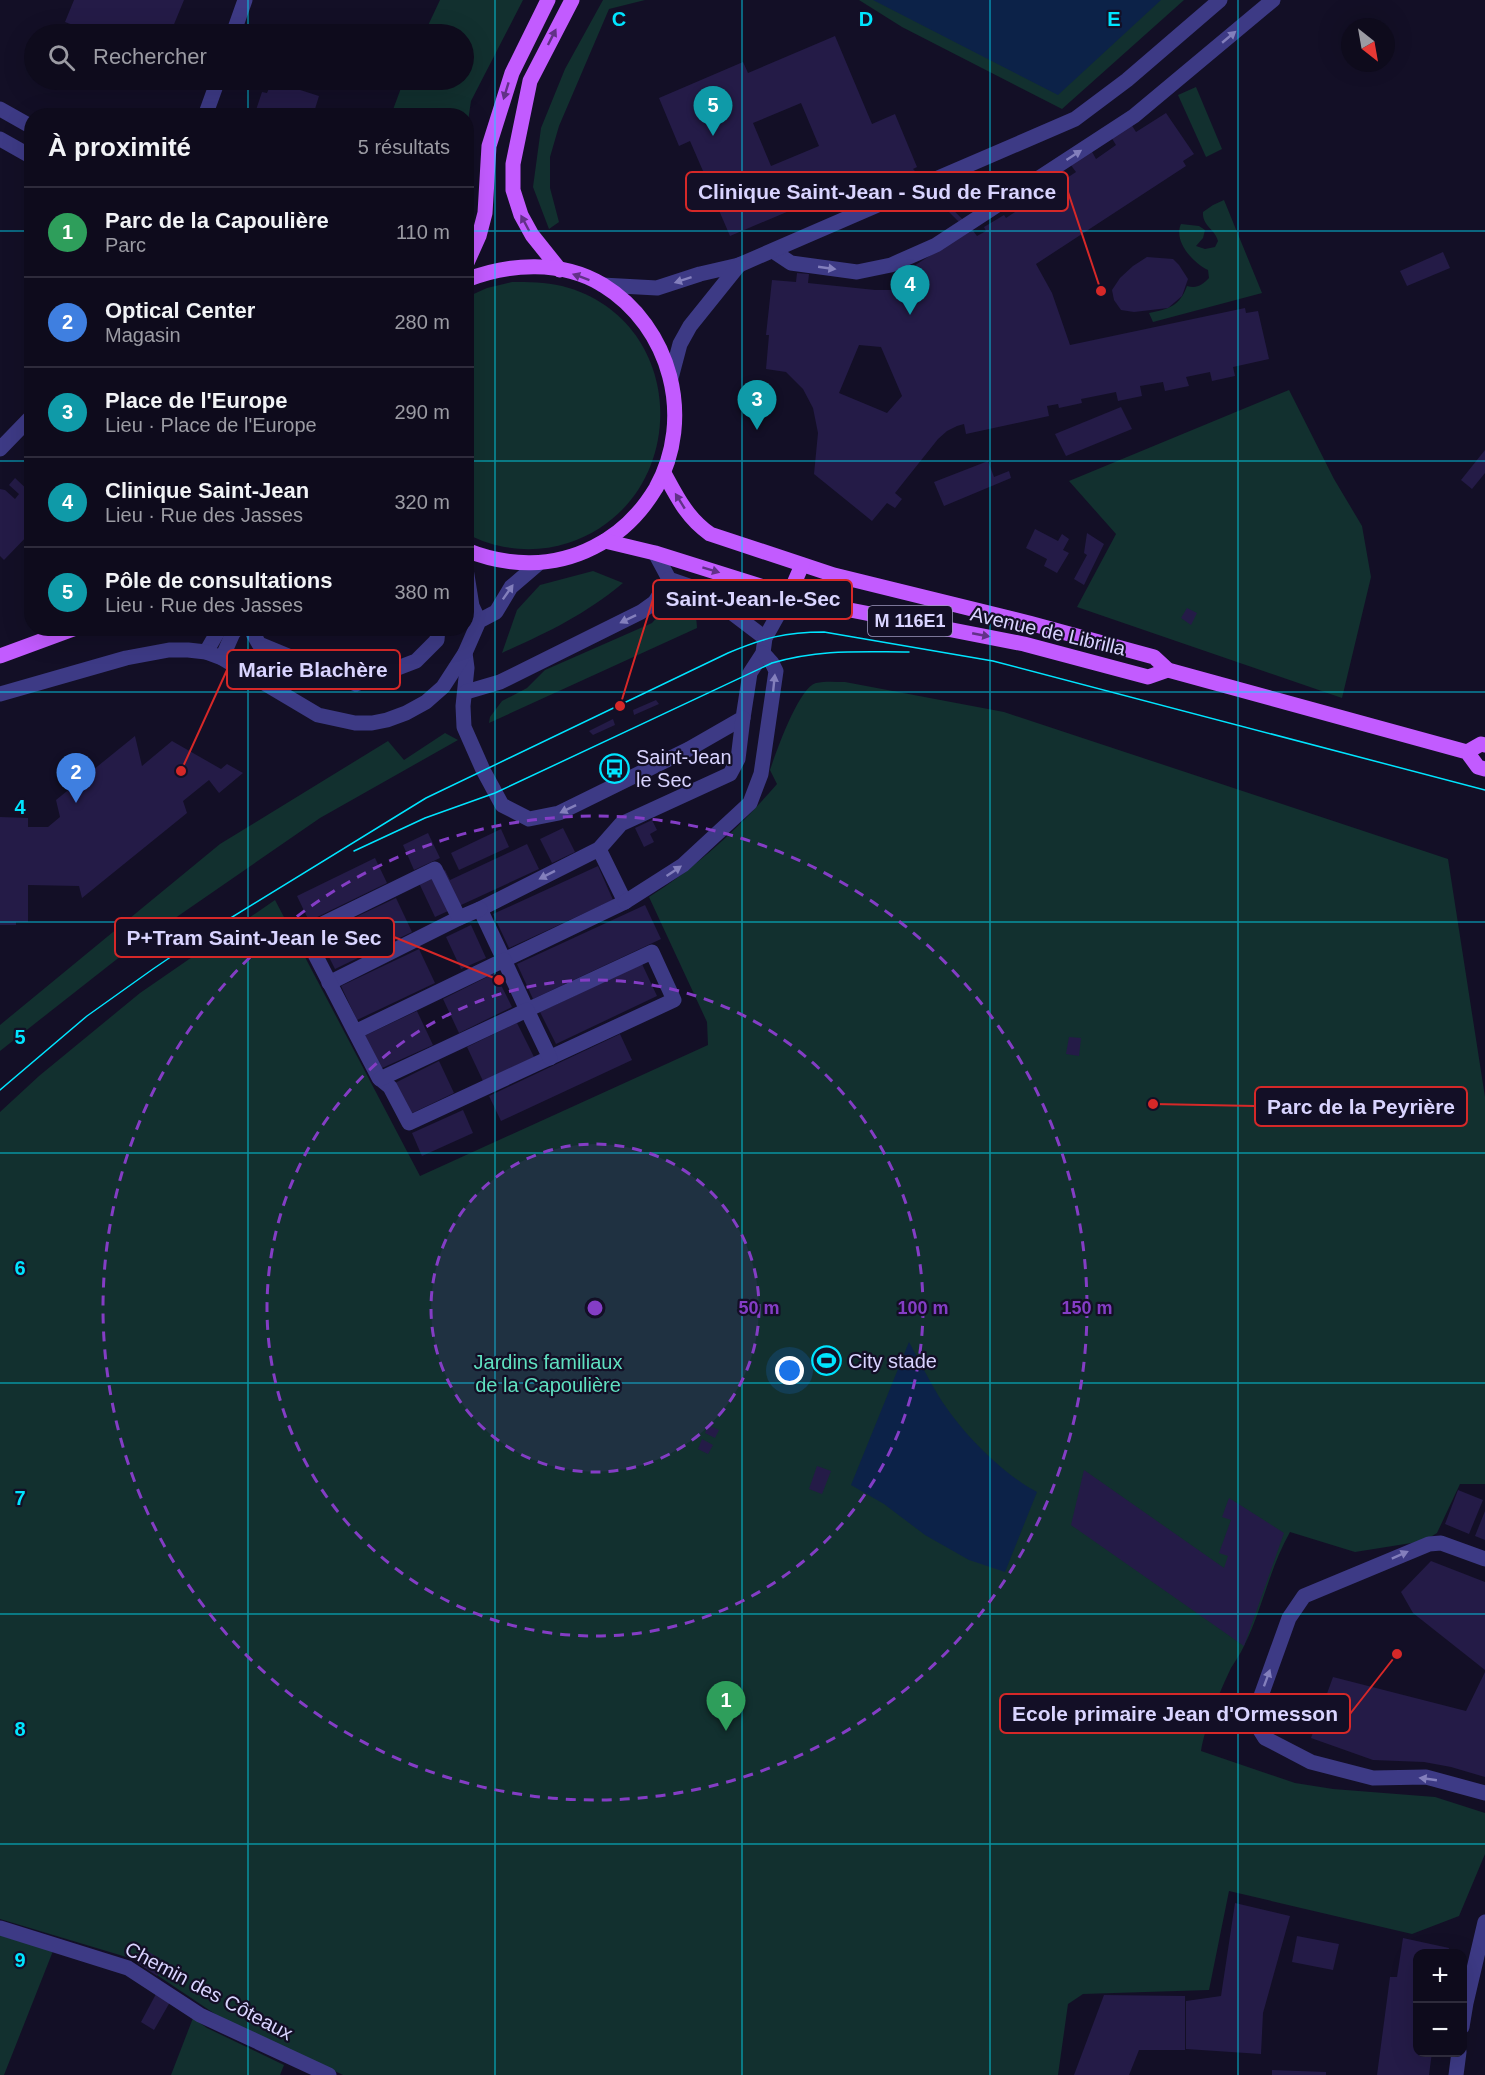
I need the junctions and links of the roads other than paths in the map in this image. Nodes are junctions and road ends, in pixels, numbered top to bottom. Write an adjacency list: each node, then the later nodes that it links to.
1 (245, 0): 6 (street)
2 (548, 0): 13 (main road, one-way to 13)
3 (572, 0): 16 (main road, one-way to 3)
4 (1220, 0): 14 (street)
5 (1274, 0): 14 (street, one-way to 5)
6 (237, 24)
7 (214, 90): 9 (street)
8 (0, 108): 10 (street)
9 (208, 108)
10 (24, 122)
11 (0, 139): 12 (street)
12 (24, 152)
13 (474, 246)
14 (773, 251): 15 (street)
15 (740, 265): 18 (street, one-way to 18); 19 (street)
16 (560, 270): 17 (main road); 18 (main road, one-way to 16)
17 (474, 277)
18 (602, 285): 19 (main road)
19 (671, 378): 22 (main road)
20 (24, 424): 21 (street)
21 (0, 449)
22 (664, 473): 23 (main road); 27 (main road, Avenue de Librilla / M 116E1, one-way to 22)
23 (605, 541): 25 (main road, Avenue de Librilla / M 116E1); 26 (main road)
24 (474, 553): 26 (main road)
25 (655, 553): 28 (street); 29 (main road, Avenue de Librilla / M 116E1, one-way to 29)
26 (539, 563): 31 (street, one-way to 26)
27 (802, 565): 29 (main road); 44 (main road, Avenue de Librilla / M 116E1)
28 (669, 579): 39 (street); 45 (street, one-way to 45)
29 (789, 595): 39 (street); 44 (main road, Avenue de Librilla / M 116E1, one-way to 44)
30 (474, 610): 31 (street)
31 (479, 621): 32 (street)
32 (474, 632)
33 (54, 636): 42 (main road)
34 (215, 636): 40 (street)
35 (232, 636): 43 (street)
36 (254, 636): 37 (street)
37 (437, 636)
38 (472, 636): 41 (street)
39 (764, 646): 47 (street); 52 (street, one-way to 39)
40 (206, 652): 43 (street); 46 (street)
41 (465, 653): 43 (street); 45 (street)
42 (0, 656)
43 (222, 658)
44 (1168, 670): 49 (main road, Avenue de Librilla / M 116E1)
45 (466, 692): 47 (street, one-way to 45)
46 (0, 694)
47 (743, 718): 51 (street)
48 (1485, 745): 49 (main road)
49 (1467, 752): 50 (main road, Avenue de Librilla / M 116E1)
50 (1485, 769)
51 (599, 849): 52 (street); 53 (street, one-way to 53)
52 (625, 902): 55 (street)
53 (480, 909): 54 (street); 55 (street)
54 (459, 918): 56 (street); 56 (street)
55 (504, 960): 57 (street); 58 (street)
56 (329, 983): 58 (street)
57 (527, 1010): 59 (street); 59 (street); 60 (street)
58 (355, 1032): 60 (street)
59 (550, 1058): 60 (street)
60 (380, 1079)
61 (1485, 1559): 62 (street, one-way to 61)
62 (1485, 1793)
63 (1485, 1922): 65 (street)
64 (0, 1928): 67 (street, Chemin des Côteaux)
65 (1466, 2003)
66 (1458, 2057): 68 (street)
67 (328, 2075)
68 (1456, 2075)

